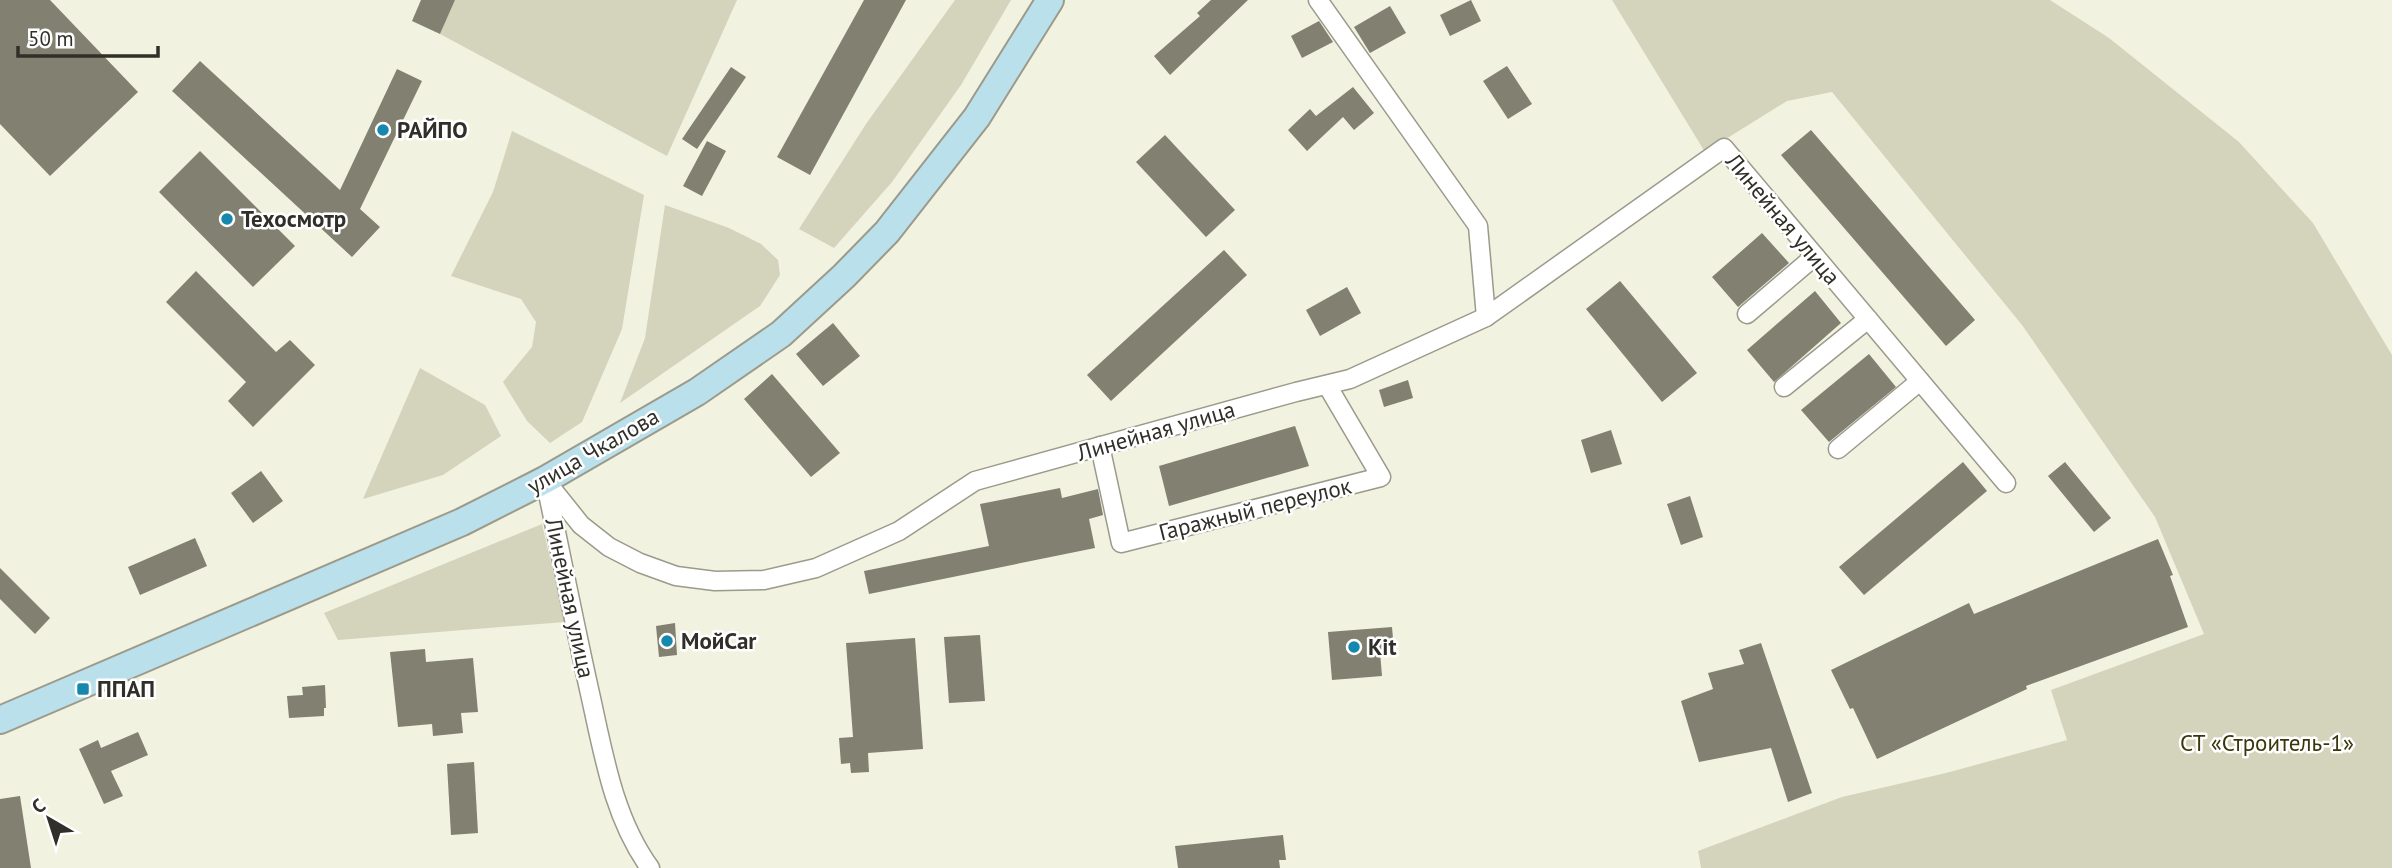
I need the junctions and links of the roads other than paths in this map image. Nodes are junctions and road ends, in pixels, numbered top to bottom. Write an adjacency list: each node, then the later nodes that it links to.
1 (1050, 0): 12 (main road, улица Чкалова)
2 (1318, 0): 5 (street)
3 (1815, 256): 4 (street); 5 (street, Линейная улица); 6 (street, Линейная улица)
4 (1747, 314)
5 (1486, 317): 8 (street, Линейная улица)
6 (1868, 319): 7 (street, Линейная улица); 9 (street)
7 (1920, 381): 11 (street); 13 (street, Линейная улица)
8 (1327, 385): 10 (street, Линейная улица); 10 (street, Гаражный переулок)
9 (1784, 387)
10 (1100, 446): 12 (street, Линейная улица)
11 (1838, 449)
12 (545, 480): 14 (main road, улица Чкалова); 15 (street, Линейная улица)
13 (2006, 484)
14 (0, 720)
15 (650, 868)

